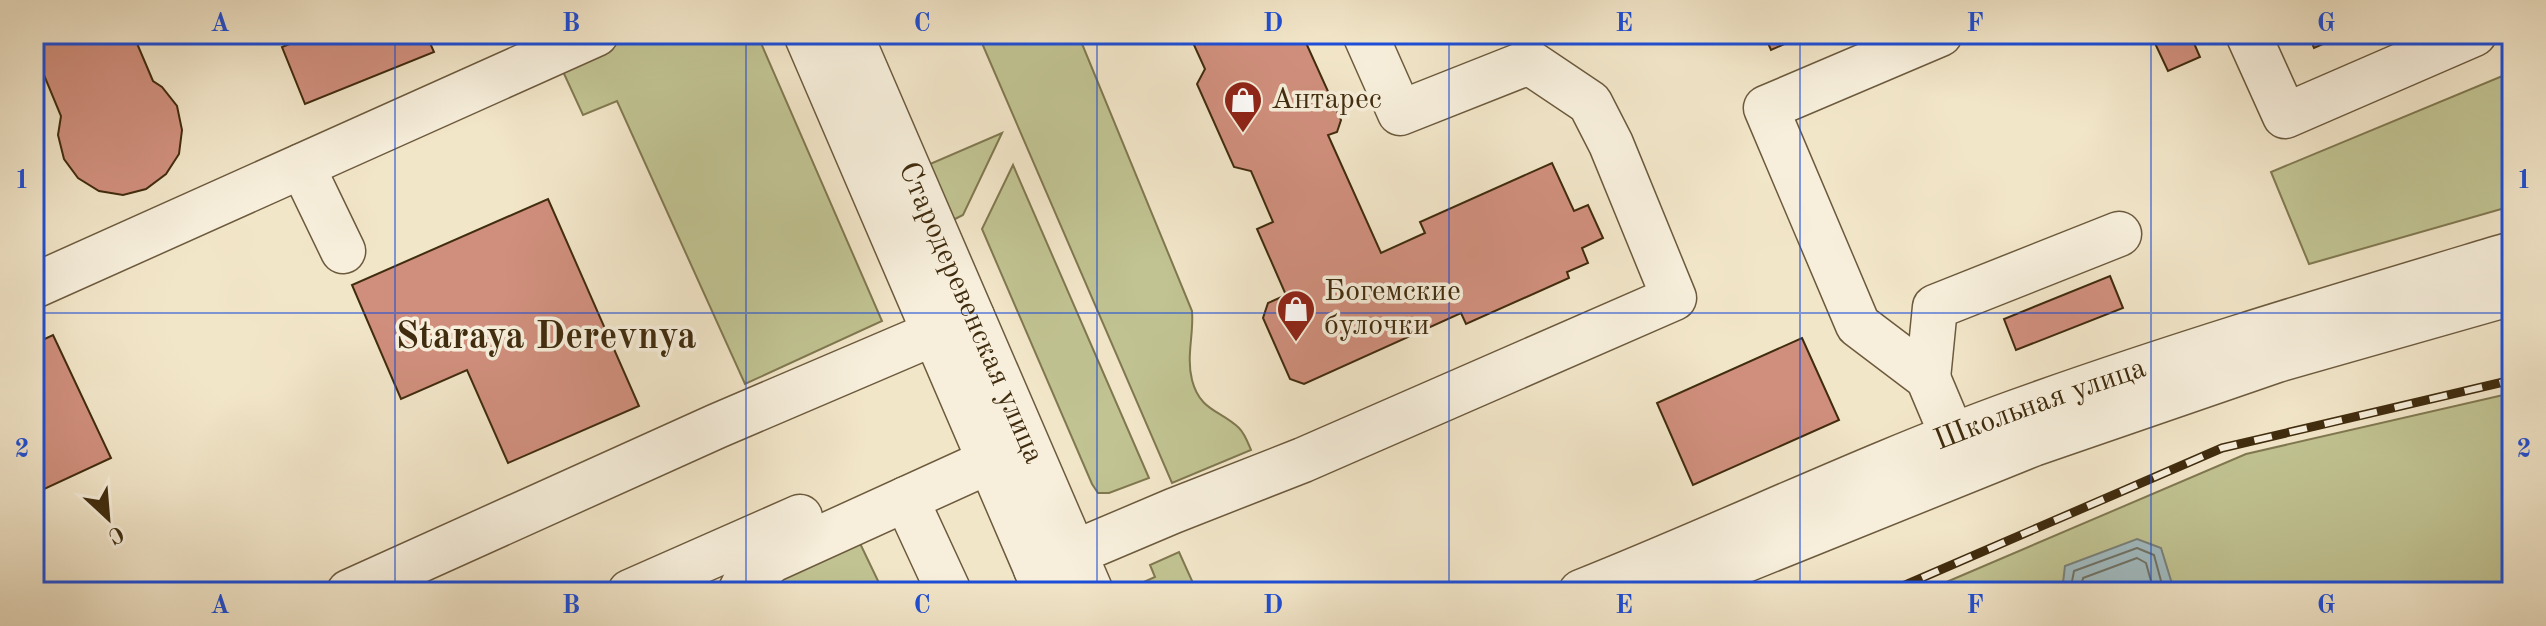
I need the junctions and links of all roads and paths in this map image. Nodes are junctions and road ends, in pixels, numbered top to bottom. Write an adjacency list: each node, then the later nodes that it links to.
1 (596, 34): 8 (street)
2 (806, 34): 14 (street, Стародеревенская улица)
3 (850, 34): 14 (street, Стародеревенская улица)
4 (1365, 34): 20 (street)
5 (1940, 34): 15 (street)
6 (2248, 34): 7 (street)
7 (2474, 34)
8 (302, 166): 10 (street); 12 (street)
9 (2119, 234): 15 (street)
10 (343, 251)
11 (2512, 254): 17 (street, Школьная улица)
12 (34, 286)
13 (2512, 293): 17 (street, Школьная улица)
14 (953, 325): 16 (street, Стародеревенская улица); 21 (street)
15 (1928, 378): 17 (street)
16 (1008, 453): 18 (street); 20 (street, Стародеревенская улица)
17 (1960, 453): 26 (street, Школьная улица); 27 (street, Школьная улица)
18 (906, 499): 19 (street); 24 (street)
19 (860, 520): 22 (street); 23 (street)
20 (1052, 571): 25 (street, Стародеревенская улица)
21 (349, 592)
22 (630, 592)
23 (740, 592)
24 (949, 592)
25 (1091, 592)
26 (1581, 592)
27 (1666, 592)

